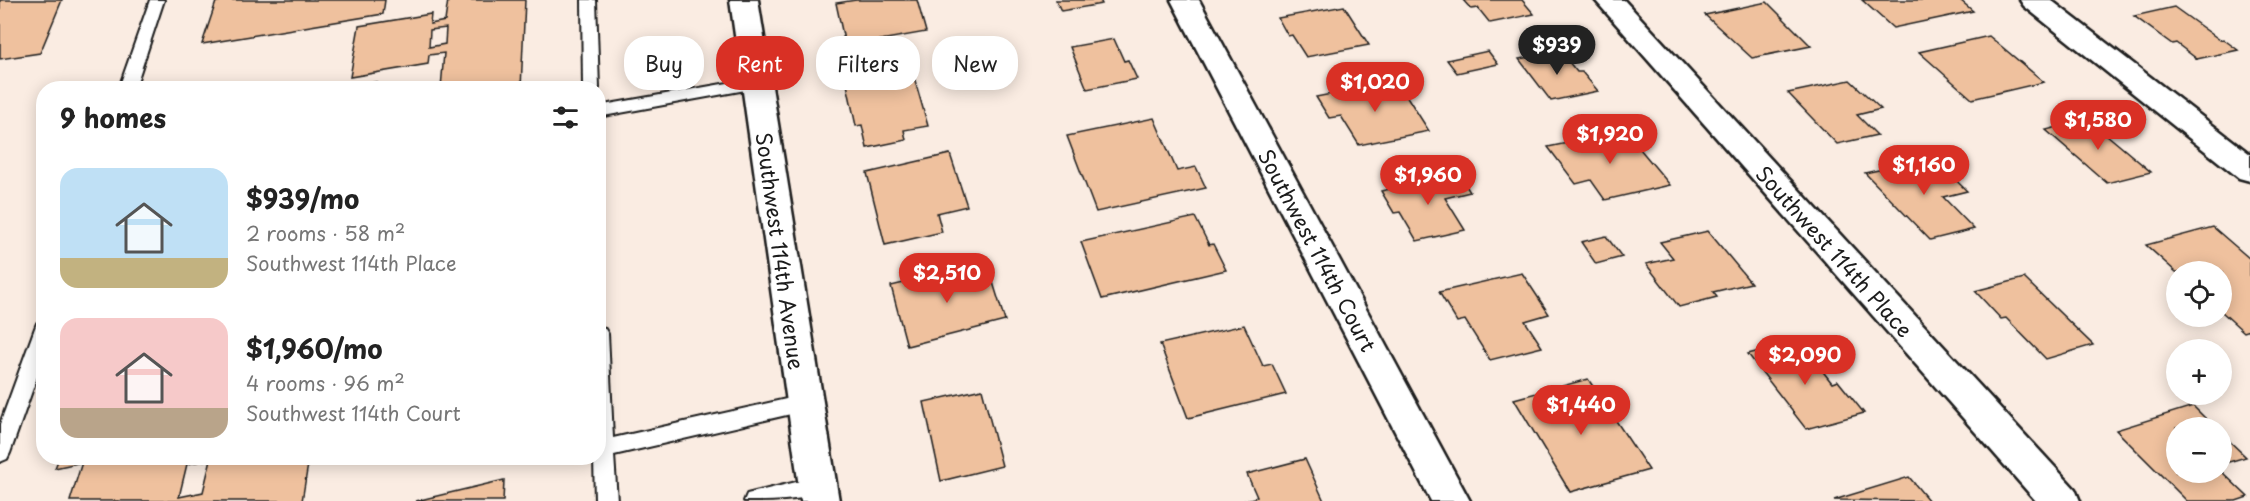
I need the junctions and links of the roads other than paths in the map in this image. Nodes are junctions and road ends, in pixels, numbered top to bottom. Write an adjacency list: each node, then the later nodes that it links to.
1 (157, 0): 8 (lane)
2 (589, 0): 9 (lane)
3 (744, 0): 7 (street, Southwest 114th Avenue)
4 (1185, 0): 22 (street, Southwest 114th Court)
5 (1609, 0): 23 (street, Southwest 114th Place)
6 (2034, 0): 13 (street)
7 (749, 36)
8 (129, 81)
9 (591, 81)
10 (718, 90): 12 (lane)
11 (757, 90): 15 (street, Southwest 114th Avenue)
12 (606, 111)
13 (2250, 170)
14 (36, 351): 17 (lane)
15 (804, 403): 16 (lane); 19 (street, Southwest 114th Avenue)
16 (606, 448)
17 (0, 453)
18 (604, 465): 20 (lane)
19 (818, 493): 21 (lane)
20 (606, 501)
21 (755, 501)
22 (1451, 501)
23 (2061, 501)

